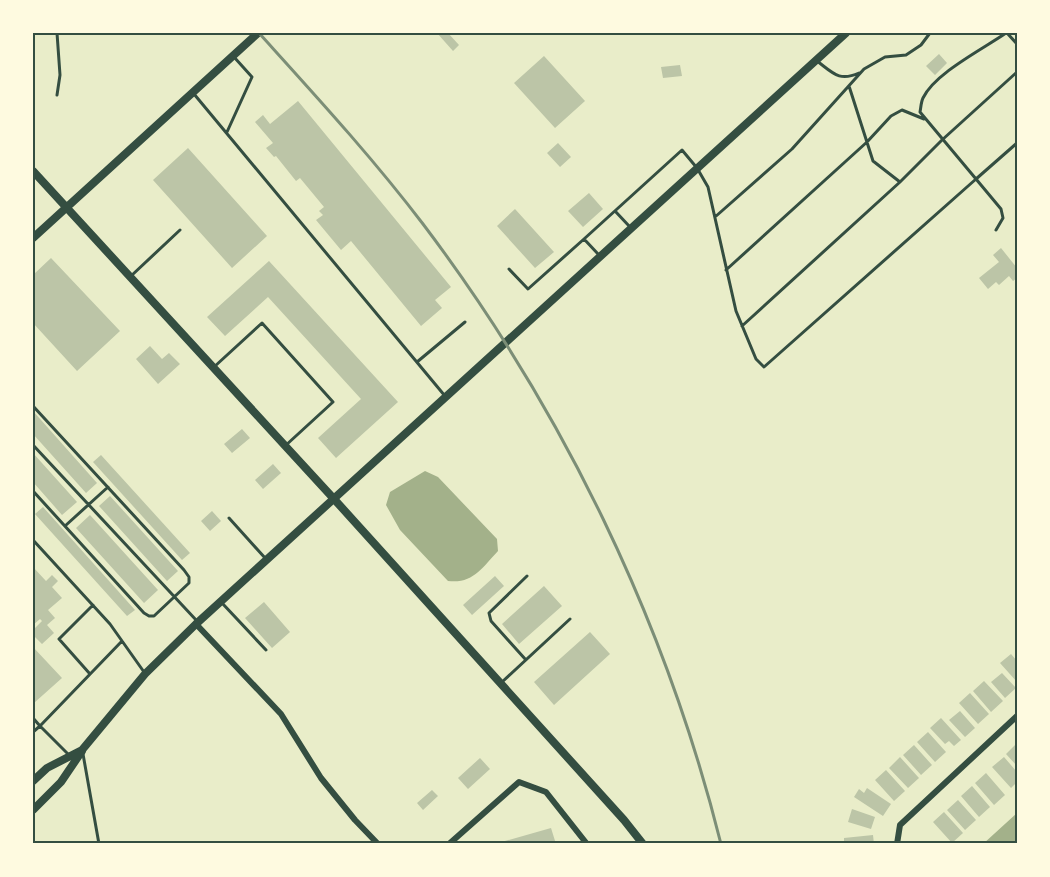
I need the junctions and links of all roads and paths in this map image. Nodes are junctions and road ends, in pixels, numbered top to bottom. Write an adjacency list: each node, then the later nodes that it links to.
1 (57, 33): 13 (lane)
2 (258, 33): 7 (street)
3 (846, 33): 8 (main road)
4 (930, 33): 9 (lane)
5 (1006, 33): 6 (lane); 14 (lane)
6 (1017, 44)
7 (233, 56): 12 (street); 15 (lane)
8 (816, 60): 9 (lane); 19 (main road)
9 (864, 69): 11 (lane)
10 (1017, 72): 16 (lane)
11 (849, 86): 17 (lane); 25 (lane)
12 (193, 92): 15 (lane); 23 (street)
13 (57, 95)
14 (926, 120): 16 (lane); 17 (lane)
15 (227, 132): 37 (lane)
16 (942, 140): 21 (lane); 22 (lane)
17 (867, 142): 22 (lane); 33 (lane)
18 (1017, 143): 21 (lane)
19 (697, 168): 24 (lane); 25 (lane); 26 (main road)
20 (33, 171): 23 (street)
21 (976, 179): 28 (lane); 36 (lane)
22 (900, 182): 36 (lane)
23 (67, 208): 29 (street); 34 (street)
24 (615, 211): 26 (lane); 30 (lane)
25 (715, 217): 33 (lane)
26 (631, 228): 31 (main road)
27 (180, 230): 34 (lane)
28 (996, 230)
29 (33, 238)
30 (584, 239): 31 (lane); 32 (lane)
31 (600, 256): 39 (main road)
32 (509, 269)
33 (726, 270): 36 (lane)
34 (130, 277): 38 (street)
35 (465, 322): 37 (lane)
36 (742, 326)
37 (417, 362): 39 (lane)
38 (212, 368): 42 (street); 42 (lane)
39 (446, 397): 45 (main road)
40 (33, 406): 43 (lane)
41 (33, 445): 46 (lane)
42 (285, 446): 45 (street)
43 (108, 487): 46 (lane); 52 (lane)
44 (33, 491): 48 (lane)
45 (334, 499): 50 (main road); 62 (street)
46 (88, 505): 48 (lane); 52 (lane)
47 (229, 518): 50 (lane)
48 (64, 526): 52 (lane)
49 (33, 540): 54 (lane)
50 (267, 560): 53 (main road)
51 (527, 576): 59 (lane)
52 (174, 597): 56 (lane)
53 (221, 602): 56 (main road); 58 (lane)
54 (93, 605): 57 (lane); 60 (lane)
55 (570, 619): 59 (lane)
56 (197, 623): 61 (main road); 72 (street)
57 (122, 640): 60 (lane); 61 (lane)
58 (266, 650)
59 (526, 660): 62 (lane)
60 (90, 674): 65 (lane)
61 (145, 674): 67 (main road)
62 (500, 684): 75 (street)
63 (1017, 716): 76 (street)
64 (33, 718): 65 (lane)
65 (40, 726): 66 (lane); 68 (lane)
66 (33, 732)
67 (82, 750): 68 (main road); 71 (lane)
68 (72, 759): 69 (main road); 70 (main road)
69 (33, 781)
70 (33, 810)
71 (99, 844)
72 (378, 844)
73 (449, 844): 74 (street)
74 (587, 844)
75 (643, 844)
76 (897, 844)

